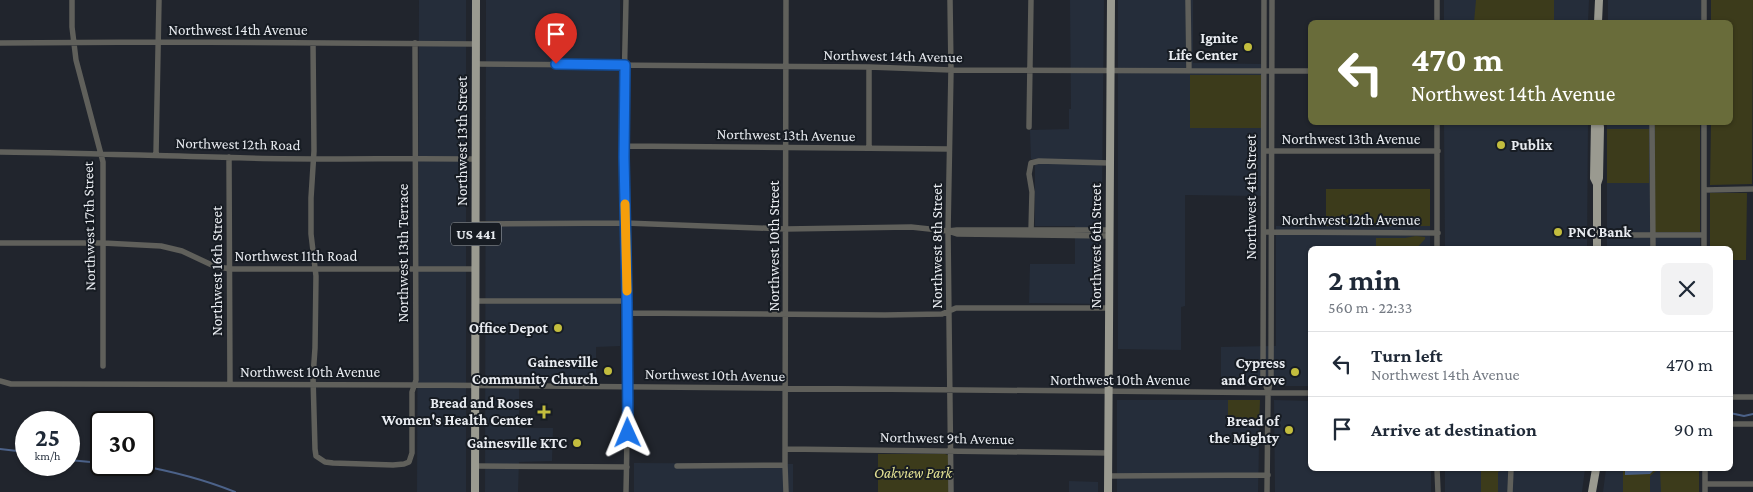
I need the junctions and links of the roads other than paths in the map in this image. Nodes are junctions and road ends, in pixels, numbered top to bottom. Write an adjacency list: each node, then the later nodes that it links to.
1 (72, 0): 20 (street, Northwest 17th Street)
2 (158, 0): 18 (street)
3 (476, 0): 23 (main road, Northwest 13th Street / US 441)
4 (626, 0): 25 (street)
5 (786, 0): 26 (street, Northwest 10th Street)
6 (950, 0): 28 (street, Northwest 8th Street)
7 (1031, 0): 29 (street)
8 (1111, 0): 30 (main road, Northwest 6th Street)
9 (1188, 0): 31 (street)
10 (1264, 0): 32 (street, Northwest 4th Street)
11 (1272, 0): 32 (street, Northwest 4th Street)
12 (1437, 0): 15 (street)
13 (1599, 0): 16 (main road)
14 (1704, 0): 17 (street)
15 (1437, 20)
16 (1598, 20)
17 (1704, 20)
18 (159, 42): 20 (street, Northwest 14th Avenue); 21 (street, Northwest 14th Avenue); 47 (street)
19 (0, 43): 20 (street, Northwest 14th Avenue)
20 (73, 43): 48 (street, Northwest 17th Street)
21 (313, 43): 22 (street, Northwest 14th Avenue); 50 (street)
22 (415, 43): 23 (street, Northwest 14th Avenue); 51 (street, Northwest 13th Terrace)
23 (476, 44): 24 (main road, Northwest 13th Street / US 441)
24 (476, 64): 25 (street, Northwest 14th Avenue); 52 (main road, Northwest 13th Street / US 441)
25 (625, 65): 26 (street, Northwest 14th Avenue); 40 (street)
26 (786, 67): 27 (street, Northwest 14th Avenue); 41 (street, Northwest 10th Street)
27 (869, 67): 28 (street, Northwest 14th Avenue); 42 (street)
28 (951, 70): 29 (street, Northwest 14th Avenue); 43 (street, Northwest 8th Street)
29 (1029, 70): 30 (street, Northwest 14th Avenue); 39 (street)
30 (1110, 71): 31 (street, Northwest 14th Avenue); 53 (main road, Northwest 6th Street)
31 (1189, 71): 32 (street, Northwest 14th Avenue)
32 (1268, 71): 33 (street, Northwest 14th Avenue); 44 (street, Northwest 4th Street)
33 (1308, 71)
34 (1437, 125): 45 (street)
35 (1594, 125): 54 (main road)
36 (1600, 125): 54 (main road)
37 (1652, 125): 66 (street)
38 (1704, 125): 56 (street)
39 (1029, 127)
40 (624, 146): 41 (street, Northwest 13th Avenue); 57 (street)
41 (786, 147): 42 (street, Northwest 13th Avenue); 59 (street, Northwest 10th Street)
42 (870, 148): 43 (street, Northwest 13th Avenue)
43 (949, 149): 60 (street, Northwest 8th Street)
44 (1267, 151): 45 (street, Northwest 13th Avenue); 62 (street, Northwest 4th Street)
45 (1438, 151): 64 (street)
46 (0, 152): 48 (street, Northwest 12th Road)
47 (156, 154): 48 (street, Northwest 12th Road); 49 (street, Northwest 12th Road)
48 (101, 155): 69 (street, Northwest 17th Street)
49 (229, 157): 50 (street, Northwest 12th Road); 75 (street, Northwest 16th Street)
50 (314, 158): 51 (street, Northwest 12th Road); 76 (street)
51 (416, 158): 52 (street, Northwest 12th Road); 74 (street, Northwest 13th Terrace)
52 (476, 159): 58 (main road, Northwest 13th Street / US 441)
53 (1110, 163): 61 (street); 63 (main road, Northwest 6th Street)
54 (1597, 184): 65 (main road)
55 (1753, 189): 56 (street)
56 (1704, 190): 67 (street)
57 (625, 223): 58 (street); 59 (street); 79 (street)
58 (476, 224): 77 (main road, Northwest 13th Street / US 441)
59 (786, 229): 60 (street); 85 (street, Northwest 10th Street)
60 (948, 231): 61 (street); 81 (street, Northwest 8th Street)
61 (1032, 232): 63 (street)
62 (1267, 232): 64 (street, Northwest 12th Avenue); 82 (street, Northwest 4th Street); 83 (street, Northwest 4th Street)
63 (1109, 233): 80 (main road, Northwest 6th Street)
64 (1438, 233): 70 (street)
65 (1596, 235): 66 (street); 71 (main road)
66 (1652, 235): 67 (street); 72 (street)
67 (1704, 235): 73 (street)
68 (0, 243): 69 (street, Northwest 11th Road)
69 (103, 243): 75 (street, Northwest 11th Road); 88 (street, Northwest 17th Street)
70 (1438, 246)
71 (1596, 246)
72 (1653, 246)
73 (1704, 246)
74 (415, 268): 76 (street, Northwest 11th Road); 77 (street, Northwest 11th Road); 92 (street, Northwest 13th Terrace)
75 (230, 269): 76 (street, Northwest 11th Road); 90 (street, Northwest 16th Street)
76 (315, 269): 91 (street)
77 (476, 269): 78 (main road, Northwest 13th Street / US 441)
78 (476, 301): 79 (street); 93 (main road, Northwest 13th Street / US 441)
79 (627, 302): 84 (street)
80 (1109, 308): 81 (street); 97 (main road, Northwest 6th Street)
81 (950, 310): 85 (street); 96 (street, Northwest 8th Street)
82 (1263, 310): 83 (street); 87 (street, Northwest 4th Street)
83 (1271, 310): 86 (street, Northwest 4th Street)
84 (627, 313): 85 (street); 94 (street)
85 (786, 314): 95 (street, Northwest 10th Street)
86 (1271, 350): 87 (street); 98 (street, Northwest 4th Street)
87 (1263, 351): 98 (street, Northwest 4th Street)
88 (103, 366)
89 (0, 382): 90 (street, Northwest 10th Avenue)
90 (230, 384): 91 (street, Northwest 10th Avenue)
91 (313, 384): 92 (street, Northwest 10th Avenue); 92 (street, Northwest 13th Terrace)
92 (415, 385): 93 (street, Northwest 10th Avenue)
93 (475, 386): 94 (street, Northwest 10th Avenue); 108 (main road, Northwest 13th Street / US 441)
94 (627, 387): 95 (street, Northwest 10th Avenue); 110 (street)
95 (786, 388): 96 (street, Northwest 10th Avenue); 104 (street, Northwest 10th Street)
96 (951, 390): 97 (street, Northwest 10th Avenue); 105 (street, Northwest 8th Street)
97 (1108, 392): 98 (street, Northwest 10th Avenue); 106 (main road, Northwest 6th Street)
98 (1268, 393): 99 (street, Northwest 10th Avenue); 115 (street, Northwest 4th Street)
99 (1308, 393)
100 (1733, 397): 101 (street)
101 (1753, 397)
102 (1733, 424): 103 (street)
103 (1753, 424)
104 (785, 449): 105 (street, Northwest 9th Avenue); 107 (street, Northwest 10th Street)
105 (951, 451): 106 (street, Northwest 9th Avenue); 122 (street, Northwest 8th Street)
106 (1108, 453): 116 (main road, Northwest 6th Street)
107 (785, 465): 109 (street); 121 (street, Northwest 10th Street)
108 (475, 466): 110 (street); 119 (main road, Northwest 13th Street / US 441)
109 (677, 466)
110 (627, 467): 120 (street)
111 (1438, 471): 125 (street)
112 (1511, 471): 126 (street)
113 (1596, 471): 127 (main road)
114 (1705, 471): 117 (street)
115 (1268, 475): 116 (street); 124 (street, Northwest 4th Street)
116 (1108, 476): 123 (main road, Northwest 6th Street)
117 (1705, 484): 118 (street); 128 (street)
118 (1753, 484)
119 (475, 492)
120 (626, 492)
121 (786, 492)
122 (951, 492)
123 (1108, 492)
124 (1267, 492)
125 (1438, 492)
126 (1510, 492)
127 (1592, 492)
128 (1705, 492)

